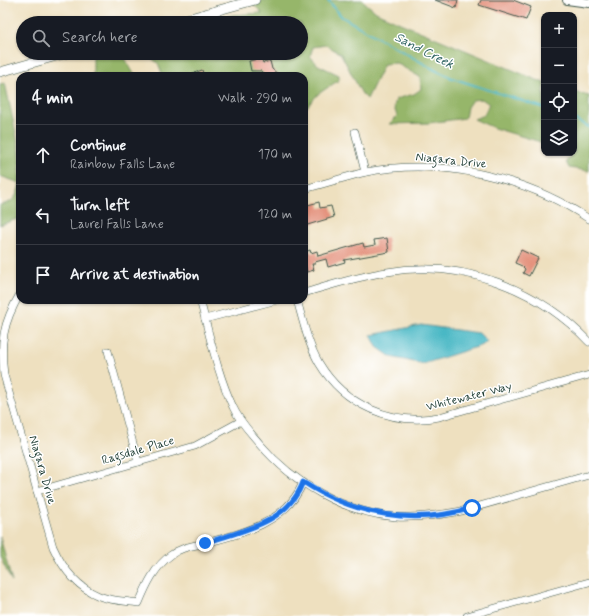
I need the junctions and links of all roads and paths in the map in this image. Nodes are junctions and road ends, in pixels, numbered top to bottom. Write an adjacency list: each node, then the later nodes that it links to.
1 (255, 0): 4 (main road)
2 (566, 0): 3 (street)
3 (589, 4)
4 (197, 16)
5 (42, 60): 6 (main road)
6 (0, 72)
7 (355, 132): 8 (street)
8 (365, 172): 9 (street, Niagara Drive); 10 (street, Niagara Drive)
9 (308, 188)
10 (589, 219)
11 (308, 292): 17 (street)
12 (16, 302): 24 (street, Niagara Drive)
13 (201, 304): 16 (street)
14 (263, 304): 16 (street)
15 (298, 304): 19 (street, Whitewater Way)
16 (205, 319): 20 (street)
17 (589, 342)
18 (108, 351): 21 (street)
19 (589, 375)
20 (241, 421): 21 (street, Ragsdale Place); 23 (street)
21 (138, 462): 24 (street, Ragsdale Place)
22 (589, 475): 23 (street)
23 (303, 482): 24 (street, Niagara Drive)
24 (37, 490)
25 (589, 582): 26 (street)
26 (467, 616)

